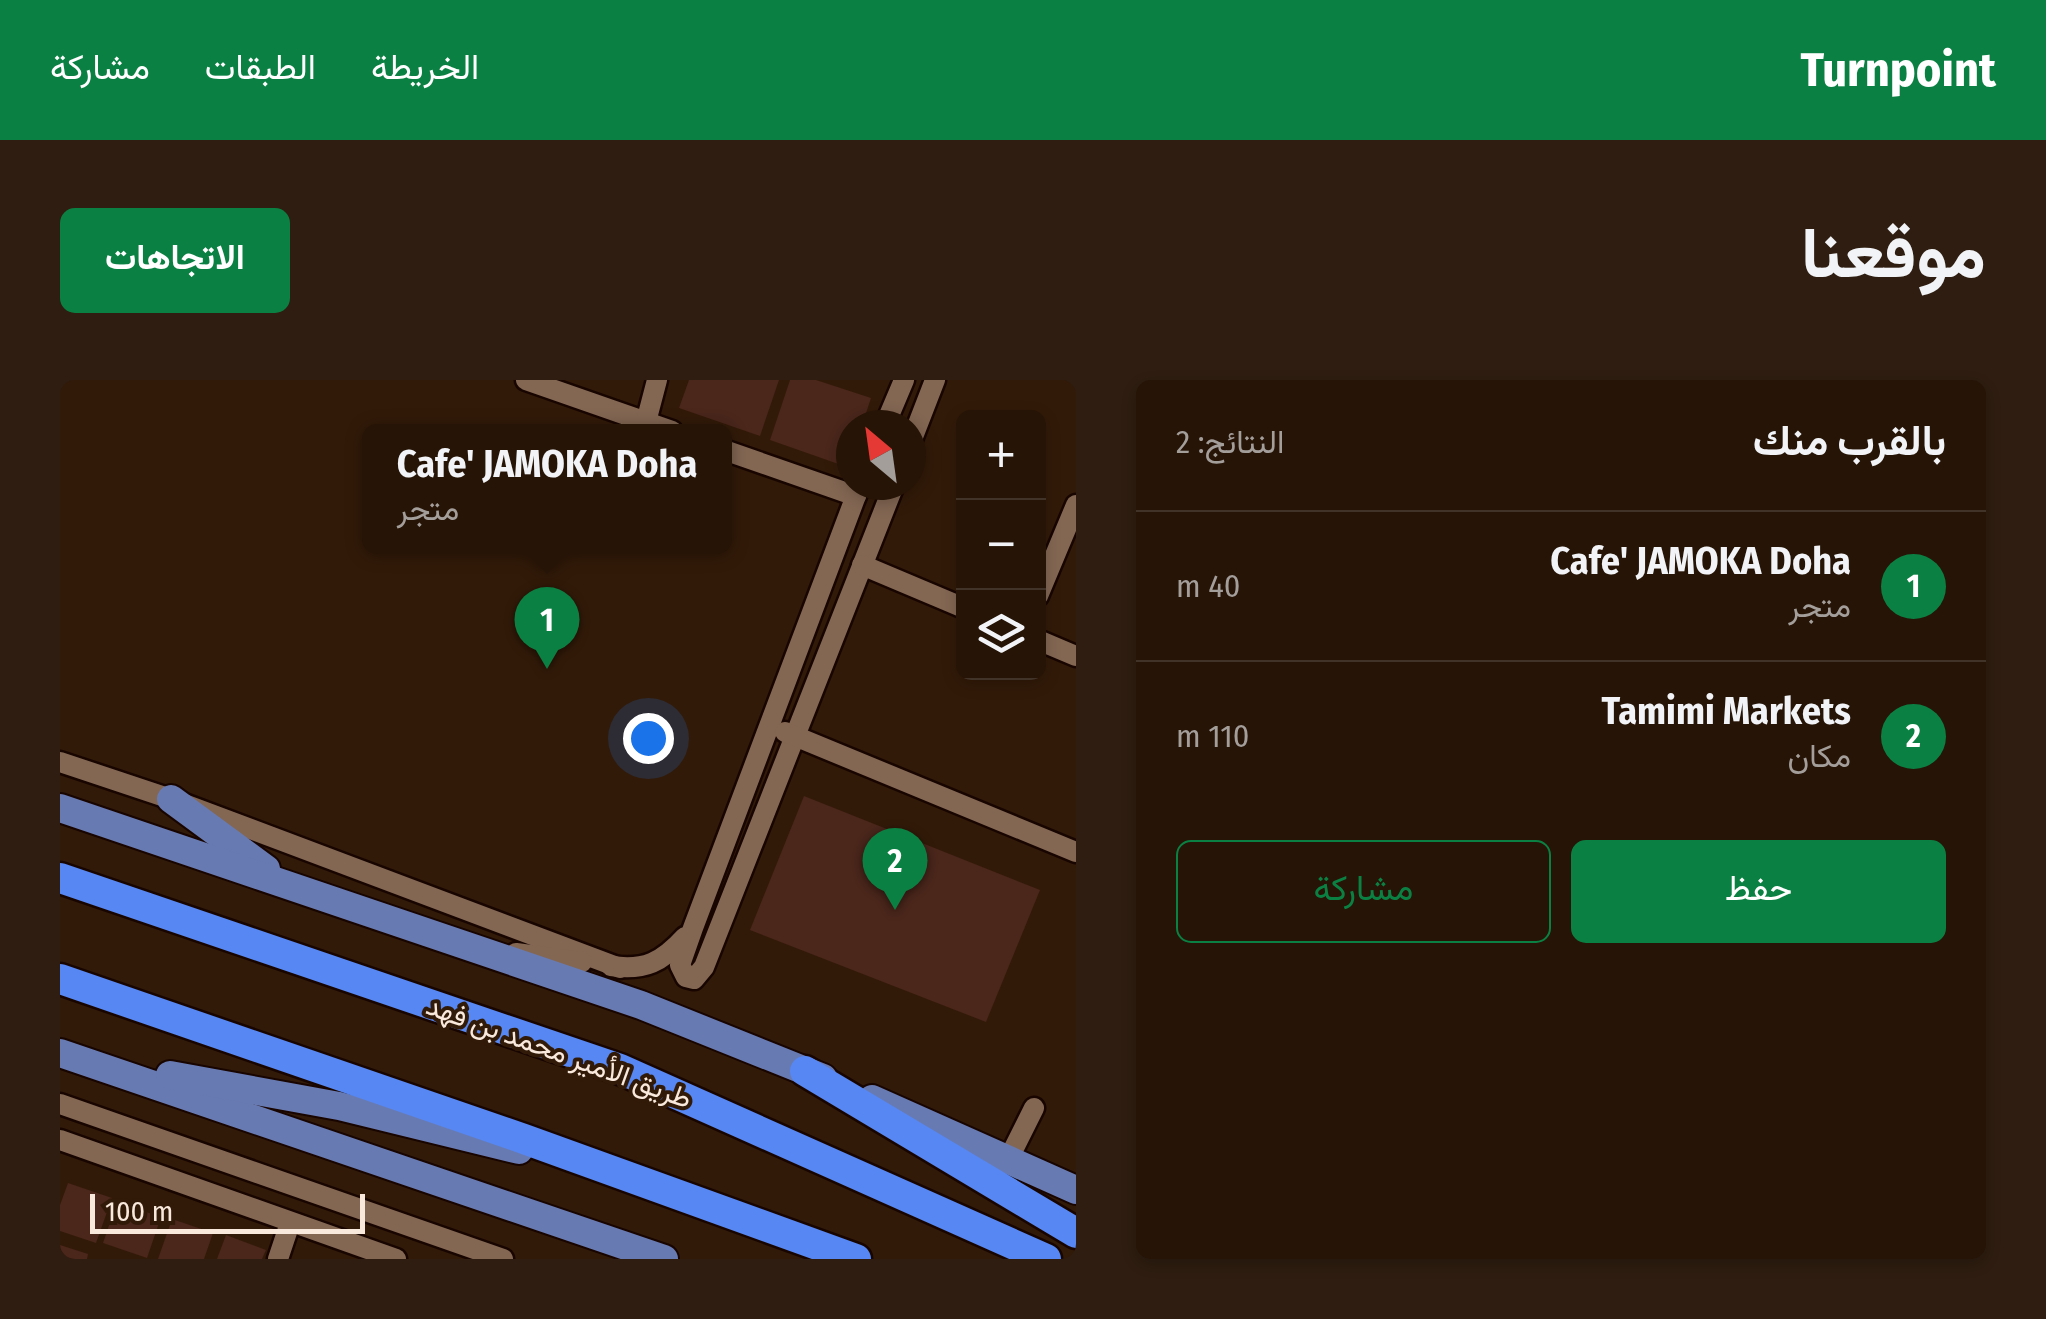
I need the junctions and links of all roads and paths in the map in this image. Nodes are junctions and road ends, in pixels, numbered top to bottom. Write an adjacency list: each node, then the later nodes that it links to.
1 (526, 380): 7 (street)
2 (657, 380): 7 (street)
3 (904, 380): 5 (street)
4 (936, 380): 6 (street)
5 (891, 410)
6 (924, 410)
7 (646, 422): 8 (street)
8 (651, 424)
9 (732, 452): 10 (street)
10 (836, 484)
11 (855, 500): 19 (street)
12 (888, 500): 14 (street)
13 (1076, 505): 15 (street)
14 (862, 566): 16 (street); 20 (street)
15 (1041, 590)
16 (956, 605)
17 (1046, 643): 18 (street)
18 (1076, 656)
19 (769, 726): 20 (street); 27 (street)
20 (795, 736): 24 (street); 27 (street)
21 (60, 762): 22 (street)
22 (171, 799): 26 (main road); 29 (street)
23 (60, 808): 26 (main road)
24 (1076, 852)
25 (60, 878): 46 (highway, طريق الأمير محمد بن فهد)
26 (287, 885): 28 (main road)
27 (693, 928): 29 (street)
28 (470, 947): 29 (street); 32 (main road)
29 (620, 968)
30 (60, 979): 37 (highway)
31 (67, 1055): 37 (main road); 44 (main road)
32 (806, 1071): 36 (main road); 40 (highway)
33 (60, 1104): 43 (street)
34 (1034, 1108): 36 (street)
35 (60, 1140): 39 (street)
36 (1008, 1160): 38 (main road)
37 (630, 1177): 45 (highway)
38 (1076, 1190)
39 (290, 1224): 41 (street); 42 (street)
40 (1076, 1233)
41 (278, 1259)
42 (396, 1259)
43 (504, 1259)
44 (664, 1259)
45 (856, 1259)
46 (1046, 1259)

